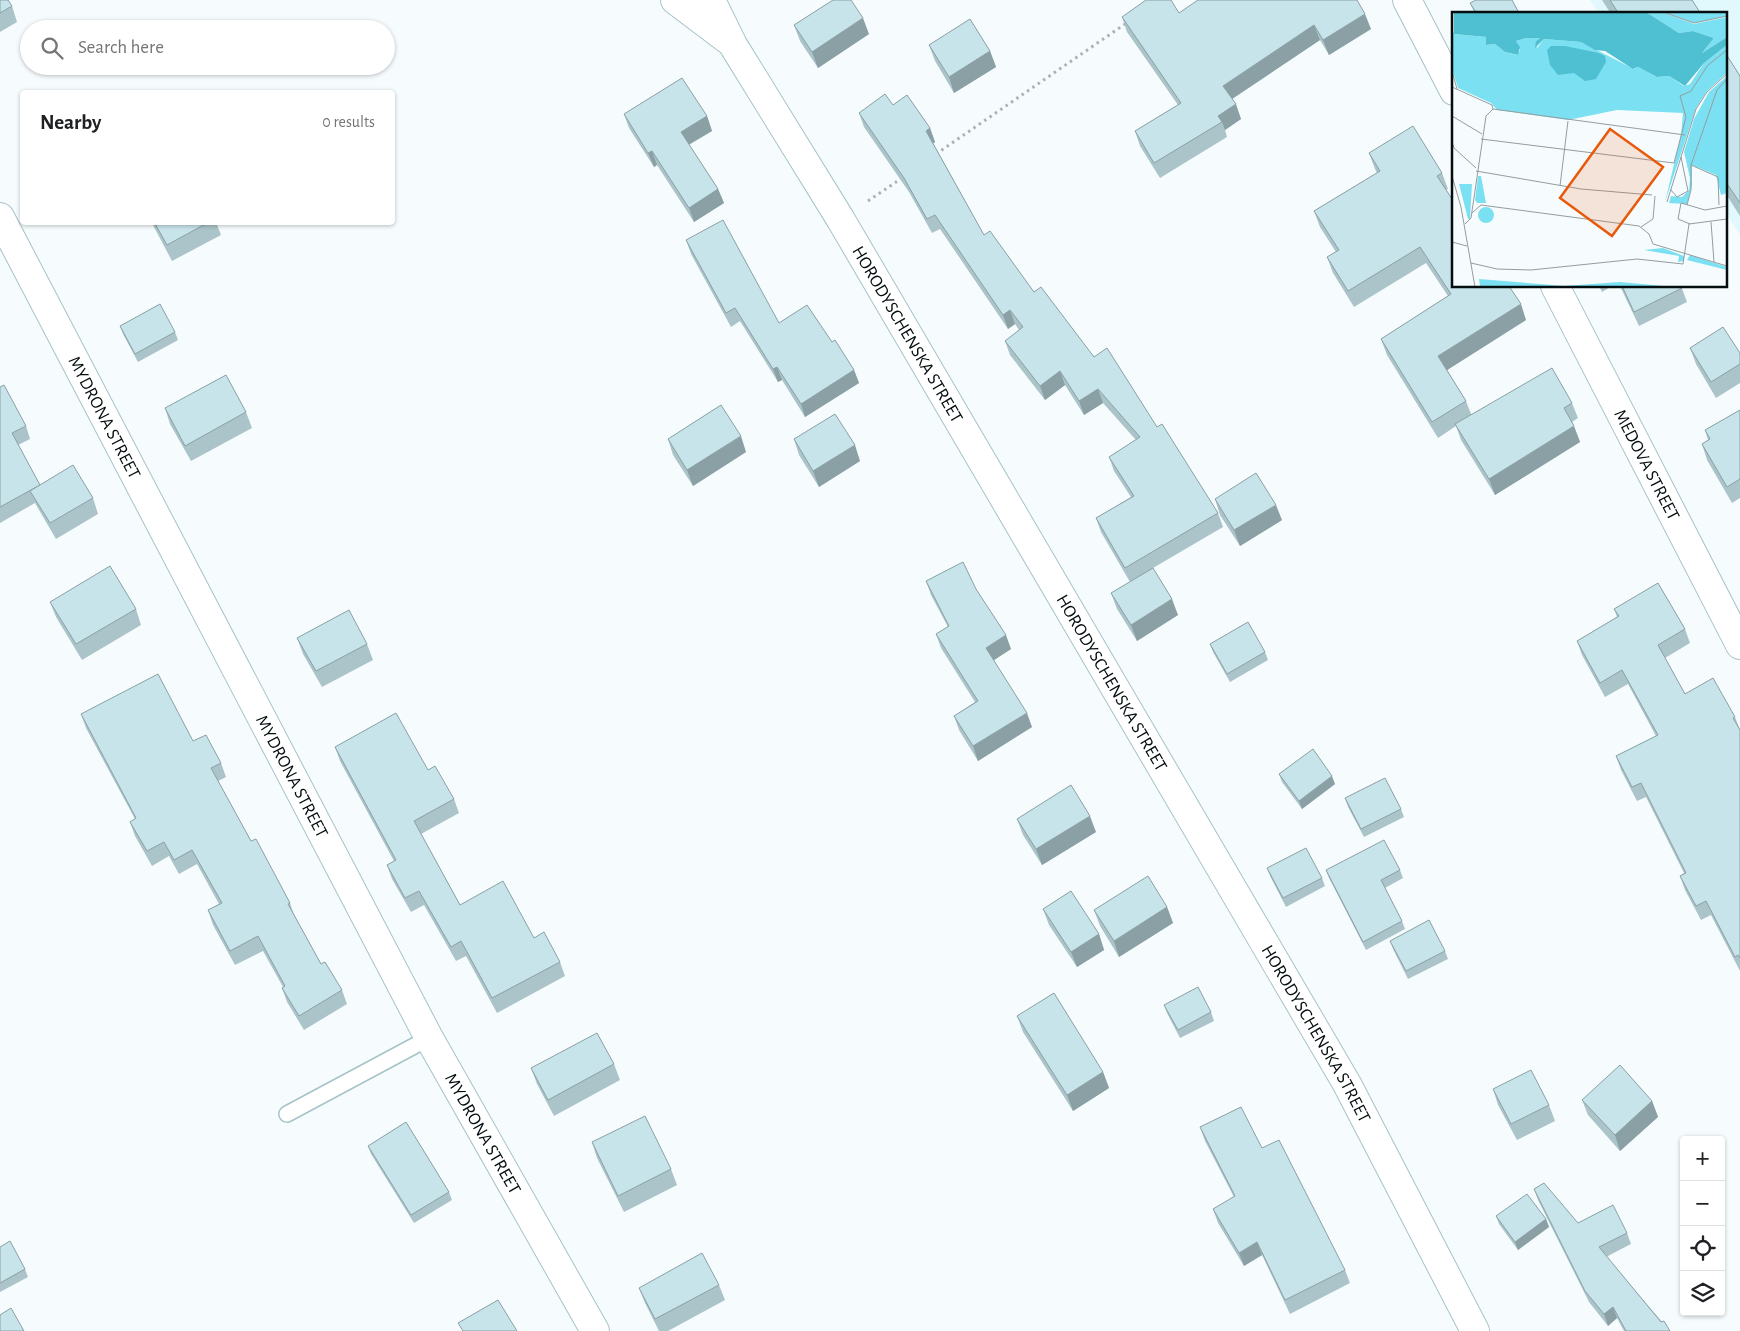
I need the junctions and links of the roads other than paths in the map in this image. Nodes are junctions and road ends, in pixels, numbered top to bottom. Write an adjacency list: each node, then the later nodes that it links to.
1 (675, 0): 4 (street, HORODYSCHENSKA STREET)
2 (710, 0): 4 (street, HORODYSCHENSKA STREET)
3 (1407, 0): 5 (street)
4 (733, 45): 12 (street, HORODYSCHENSKA STREET)
5 (1452, 87)
6 (0, 217): 9 (street, MYDRONA STREET)
7 (1556, 288): 8 (street, MEDOVA STREET)
8 (1740, 644)
9 (429, 1038): 10 (lane); 11 (street, MYDRONA STREET)
10 (288, 1114)
11 (595, 1331)
12 (1475, 1331)

